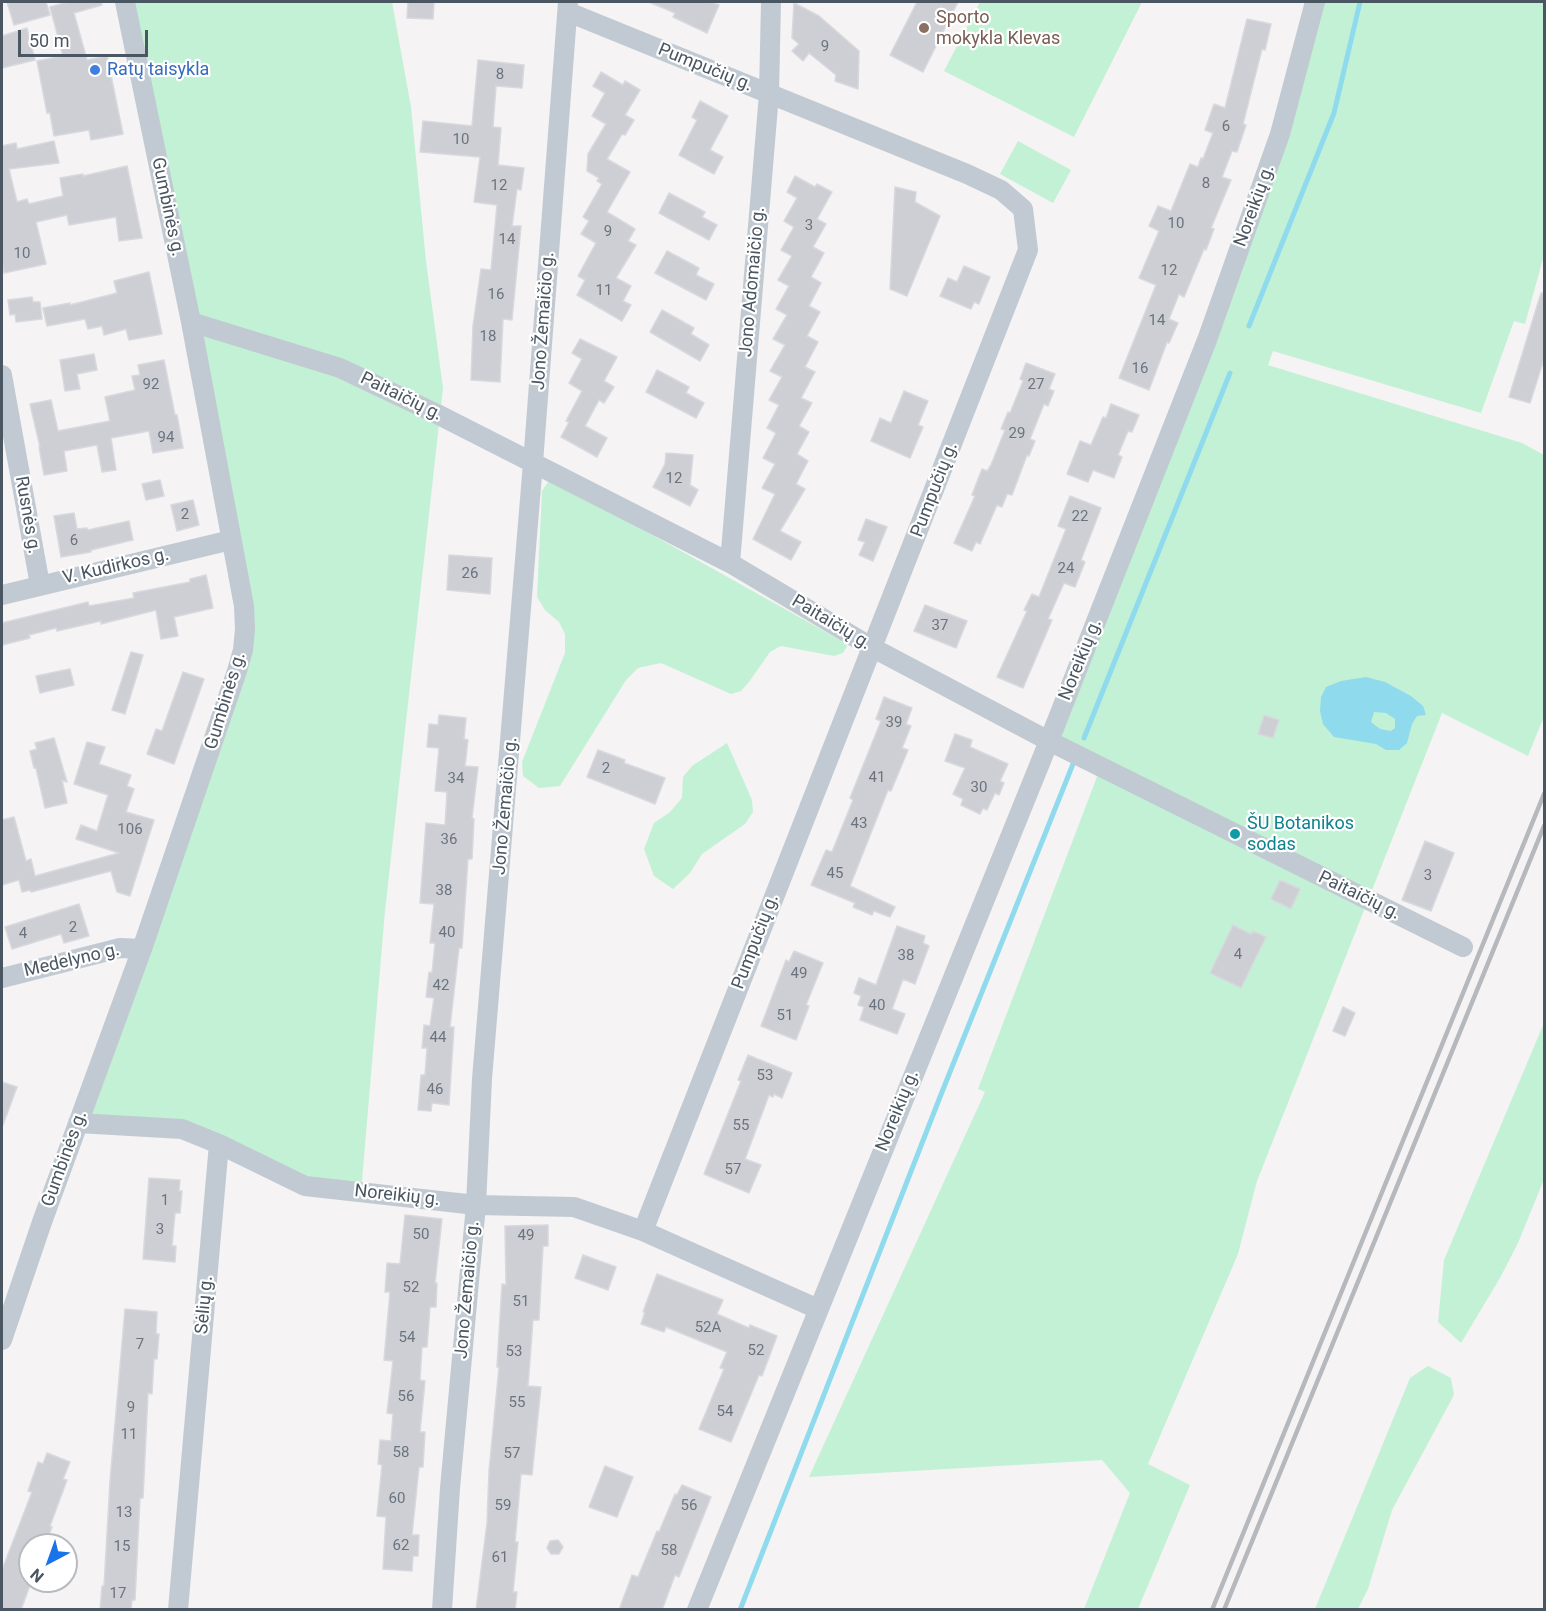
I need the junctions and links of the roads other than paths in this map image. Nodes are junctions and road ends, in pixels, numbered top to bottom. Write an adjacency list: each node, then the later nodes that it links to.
1 (125, 2): 6 (street, Gumbinės g.)
2 (771, 2): 5 (street, Jono Adomaičio g.)
3 (1315, 2): 15 (street, Noreikių g.)
4 (568, 7): 5 (street, Pumpučių g.); 9 (street, Jono Žemaičio g.)
5 (769, 94): 11 (street, Jono Adomaičio g.); 14 (street, Pumpučių g.)
6 (191, 322): 9 (street, Paitaičių g.); 10 (street, Gumbinės g.)
7 (2, 375): 8 (street, Rusnės g.)
8 (5, 408): 12 (street, Rusnės g.)
9 (533, 463): 11 (street, Paitaičių g.); 21 (street, Jono Žemaičio g.)
10 (231, 540): 12 (street, V. Kudirkos g.); 17 (street, Gumbinės g.)
11 (730, 563): 14 (street, Paitaičių g.)
12 (40, 585): 13 (street, V. Kudirkos g.)
13 (2, 595)
14 (873, 648): 15 (street, Paitaičių g.); 22 (street, Pumpučių g.)
15 (1049, 741): 16 (street, Paitaičių g.); 23 (street, Noreikių g.)
16 (1463, 947)
17 (142, 950): 18 (street, Medelyno g.); 19 (street, Gumbinės g.)
18 (2, 978)
19 (78, 1123): 20 (street); 24 (street, Gumbinės g.)
20 (219, 1144): 21 (street, Noreikių g.); 25 (street, Sėlių g.)
21 (476, 1205): 22 (street, Noreikių g.); 26 (street, Jono Žemaičio g.)
22 (643, 1232): 23 (street, Noreikių g.)
23 (818, 1309): 27 (street, Noreikių g.)
24 (2, 1340)
25 (178, 1610)
26 (442, 1610)
27 (697, 1610)

